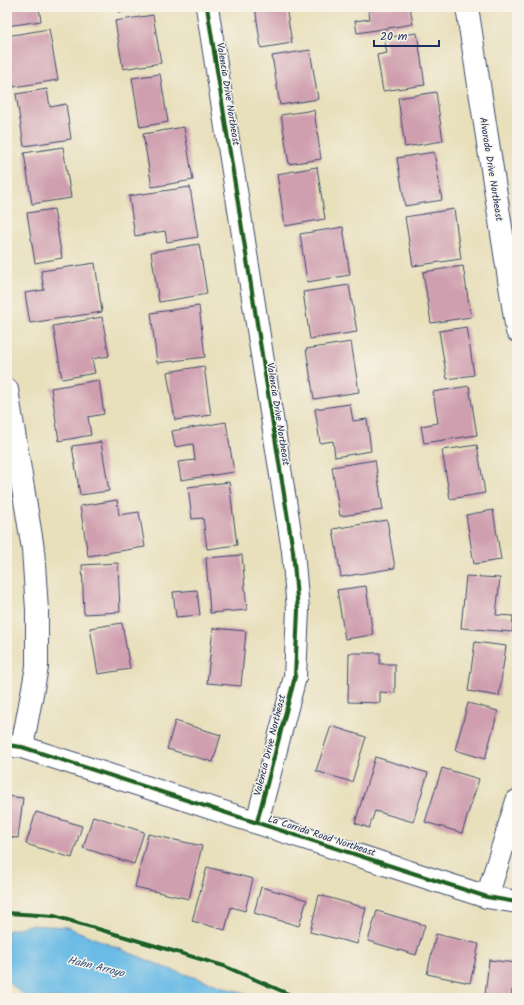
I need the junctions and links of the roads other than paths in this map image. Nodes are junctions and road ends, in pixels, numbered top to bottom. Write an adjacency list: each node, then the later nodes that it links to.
1 (207, 7): 7 (street, Valencia Drive Northeast)
2 (467, 7): 3 (street, Alvarado Drive Northeast)
3 (517, 331)
4 (7, 390): 5 (street)
5 (15, 746): 7 (street, La Corrida Road Northeast)
6 (517, 801): 8 (street)
7 (257, 822): 8 (street, La Corrida Road Northeast)
8 (487, 897): 9 (street, La Corrida Road Northeast)
9 (517, 902)

